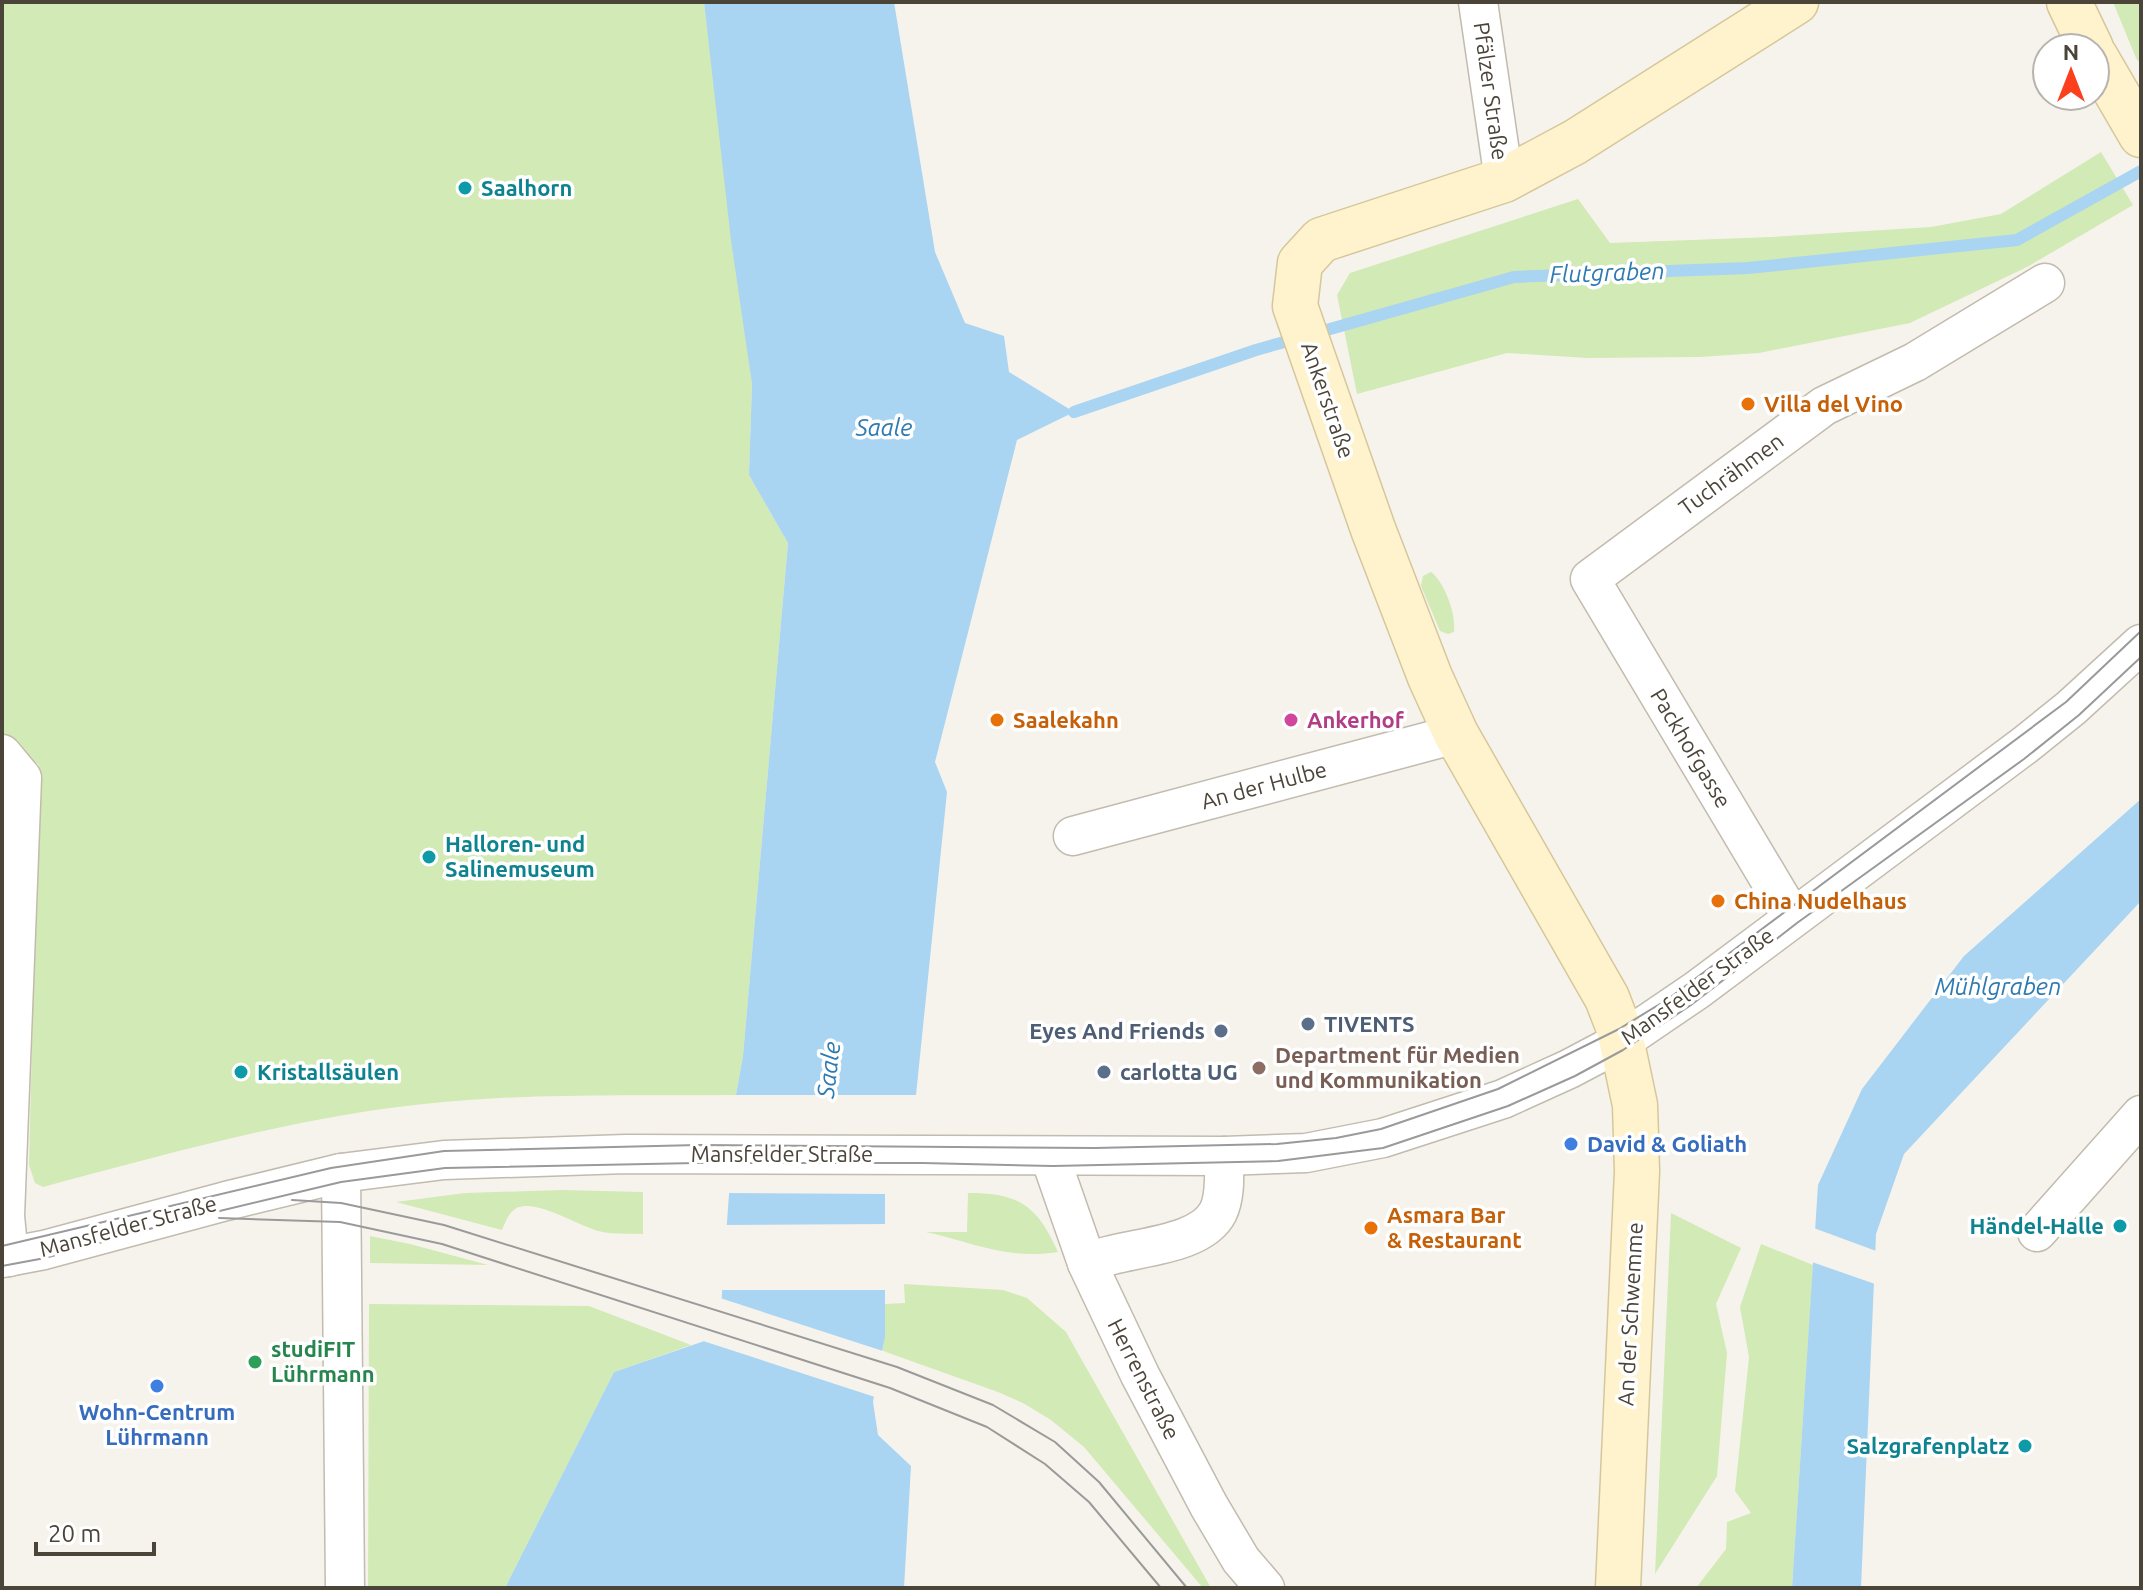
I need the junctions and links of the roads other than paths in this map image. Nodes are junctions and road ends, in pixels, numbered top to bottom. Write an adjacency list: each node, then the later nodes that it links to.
1 (1478, 2): 7 (street, Pfälzer Straße)
2 (1796, 2): 7 (street, Ankerstraße)
3 (2069, 2): 4 (street)
4 (2083, 32)
5 (2111, 84): 6 (street)
6 (2140, 134)
7 (1504, 180): 11 (street, Ankerstraße)
8 (2045, 283): 9 (street, Tuchrähmen)
9 (1590, 579): 14 (street, Packhofgasse)
10 (2141, 644): 14 (street, Mansfelder Straße)
11 (1456, 734): 13 (street, An der Hulbe); 15 (street, Ankerstraße)
12 (2, 754): 21 (street, Mansfelder Straße)
13 (1073, 836)
14 (1792, 917): 15 (street, Mansfelder Straße)
15 (1622, 1041): 17 (street, Mansfelder Straße); 25 (street, An der Schwemme)
16 (2141, 1115): 20 (street)
17 (1224, 1156): 18 (street, Mansfelder Straße); 22 (street)
18 (1050, 1157): 19 (street, Mansfelder Straße); 22 (street, Herrenstraße)
19 (341, 1173): 21 (street, Mansfelder Straße); 23 (street)
20 (2037, 1232)
21 (6, 1257)
22 (1087, 1263): 24 (street, Herrenstraße)
23 (345, 1588)
24 (1265, 1588)
25 (1618, 1588)

